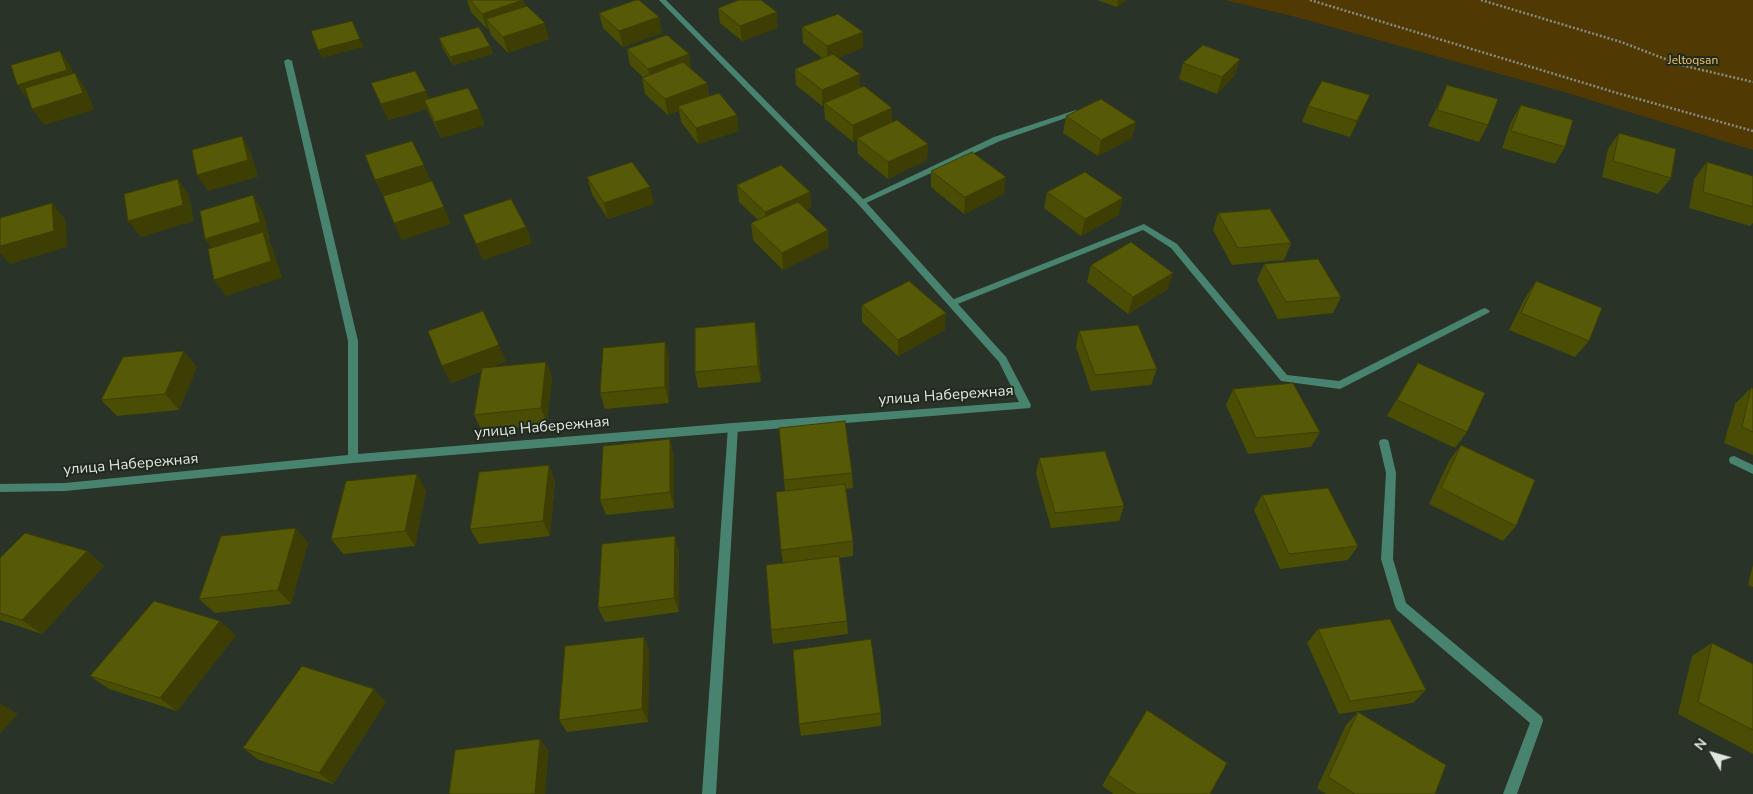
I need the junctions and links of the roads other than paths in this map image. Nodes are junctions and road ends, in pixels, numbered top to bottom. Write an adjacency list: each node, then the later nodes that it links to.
1 (662, 0): 4 (street, улица Набережная)
2 (288, 61): 9 (street)
3 (1088, 109): 4 (street)
4 (861, 202): 5 (street, улица Набережная)
5 (952, 303): 6 (street); 7 (street, улица Набережная)
6 (1485, 311)
7 (733, 427): 9 (street, улица Набережная); 13 (street)
8 (1384, 444): 14 (street)
9 (354, 459): 12 (street, улица Набережная)
10 (1734, 460): 11 (street)
11 (1753, 470)
12 (0, 488)
13 (709, 794)
14 (1510, 794)

